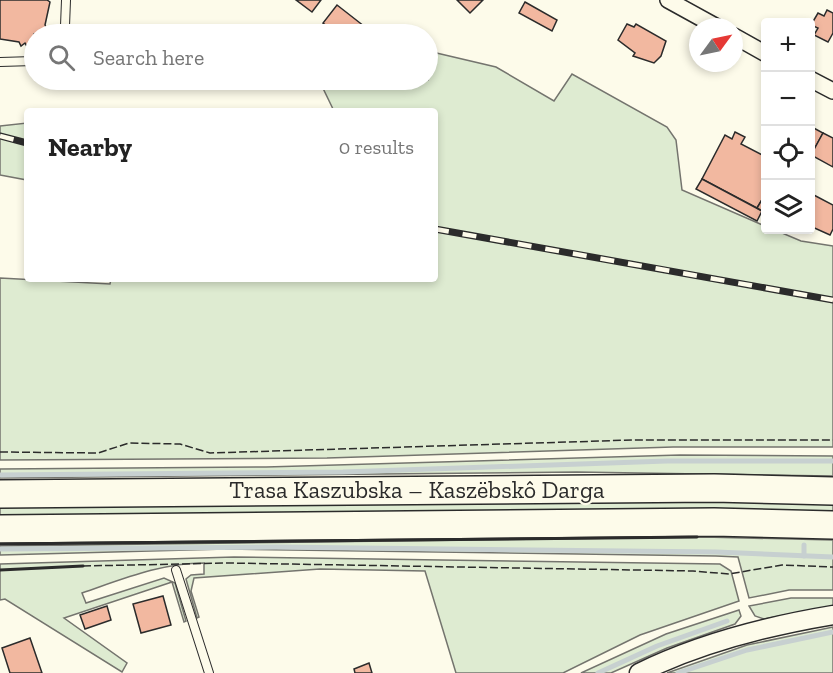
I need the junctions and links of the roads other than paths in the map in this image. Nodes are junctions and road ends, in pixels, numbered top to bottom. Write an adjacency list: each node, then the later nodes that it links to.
1 (66, 0): 4 (lane)
2 (668, 0): 3 (street)
3 (701, 18)
4 (65, 24)
5 (743, 41): 6 (street)
6 (761, 52)
7 (24, 61): 8 (lane)
8 (0, 62)
9 (815, 82): 10 (street)
10 (833, 91)
11 (833, 491): 12 (highway, Trasa Kaszubska – Kaszëbskô Darga)
12 (0, 494)
13 (833, 525): 14 (highway, Trasa Kaszubska – Kaszëbskô Darga)
14 (0, 528)
15 (176, 570): 17 (lane)
16 (833, 615): 18 (street)
17 (209, 673)
18 (639, 673)

